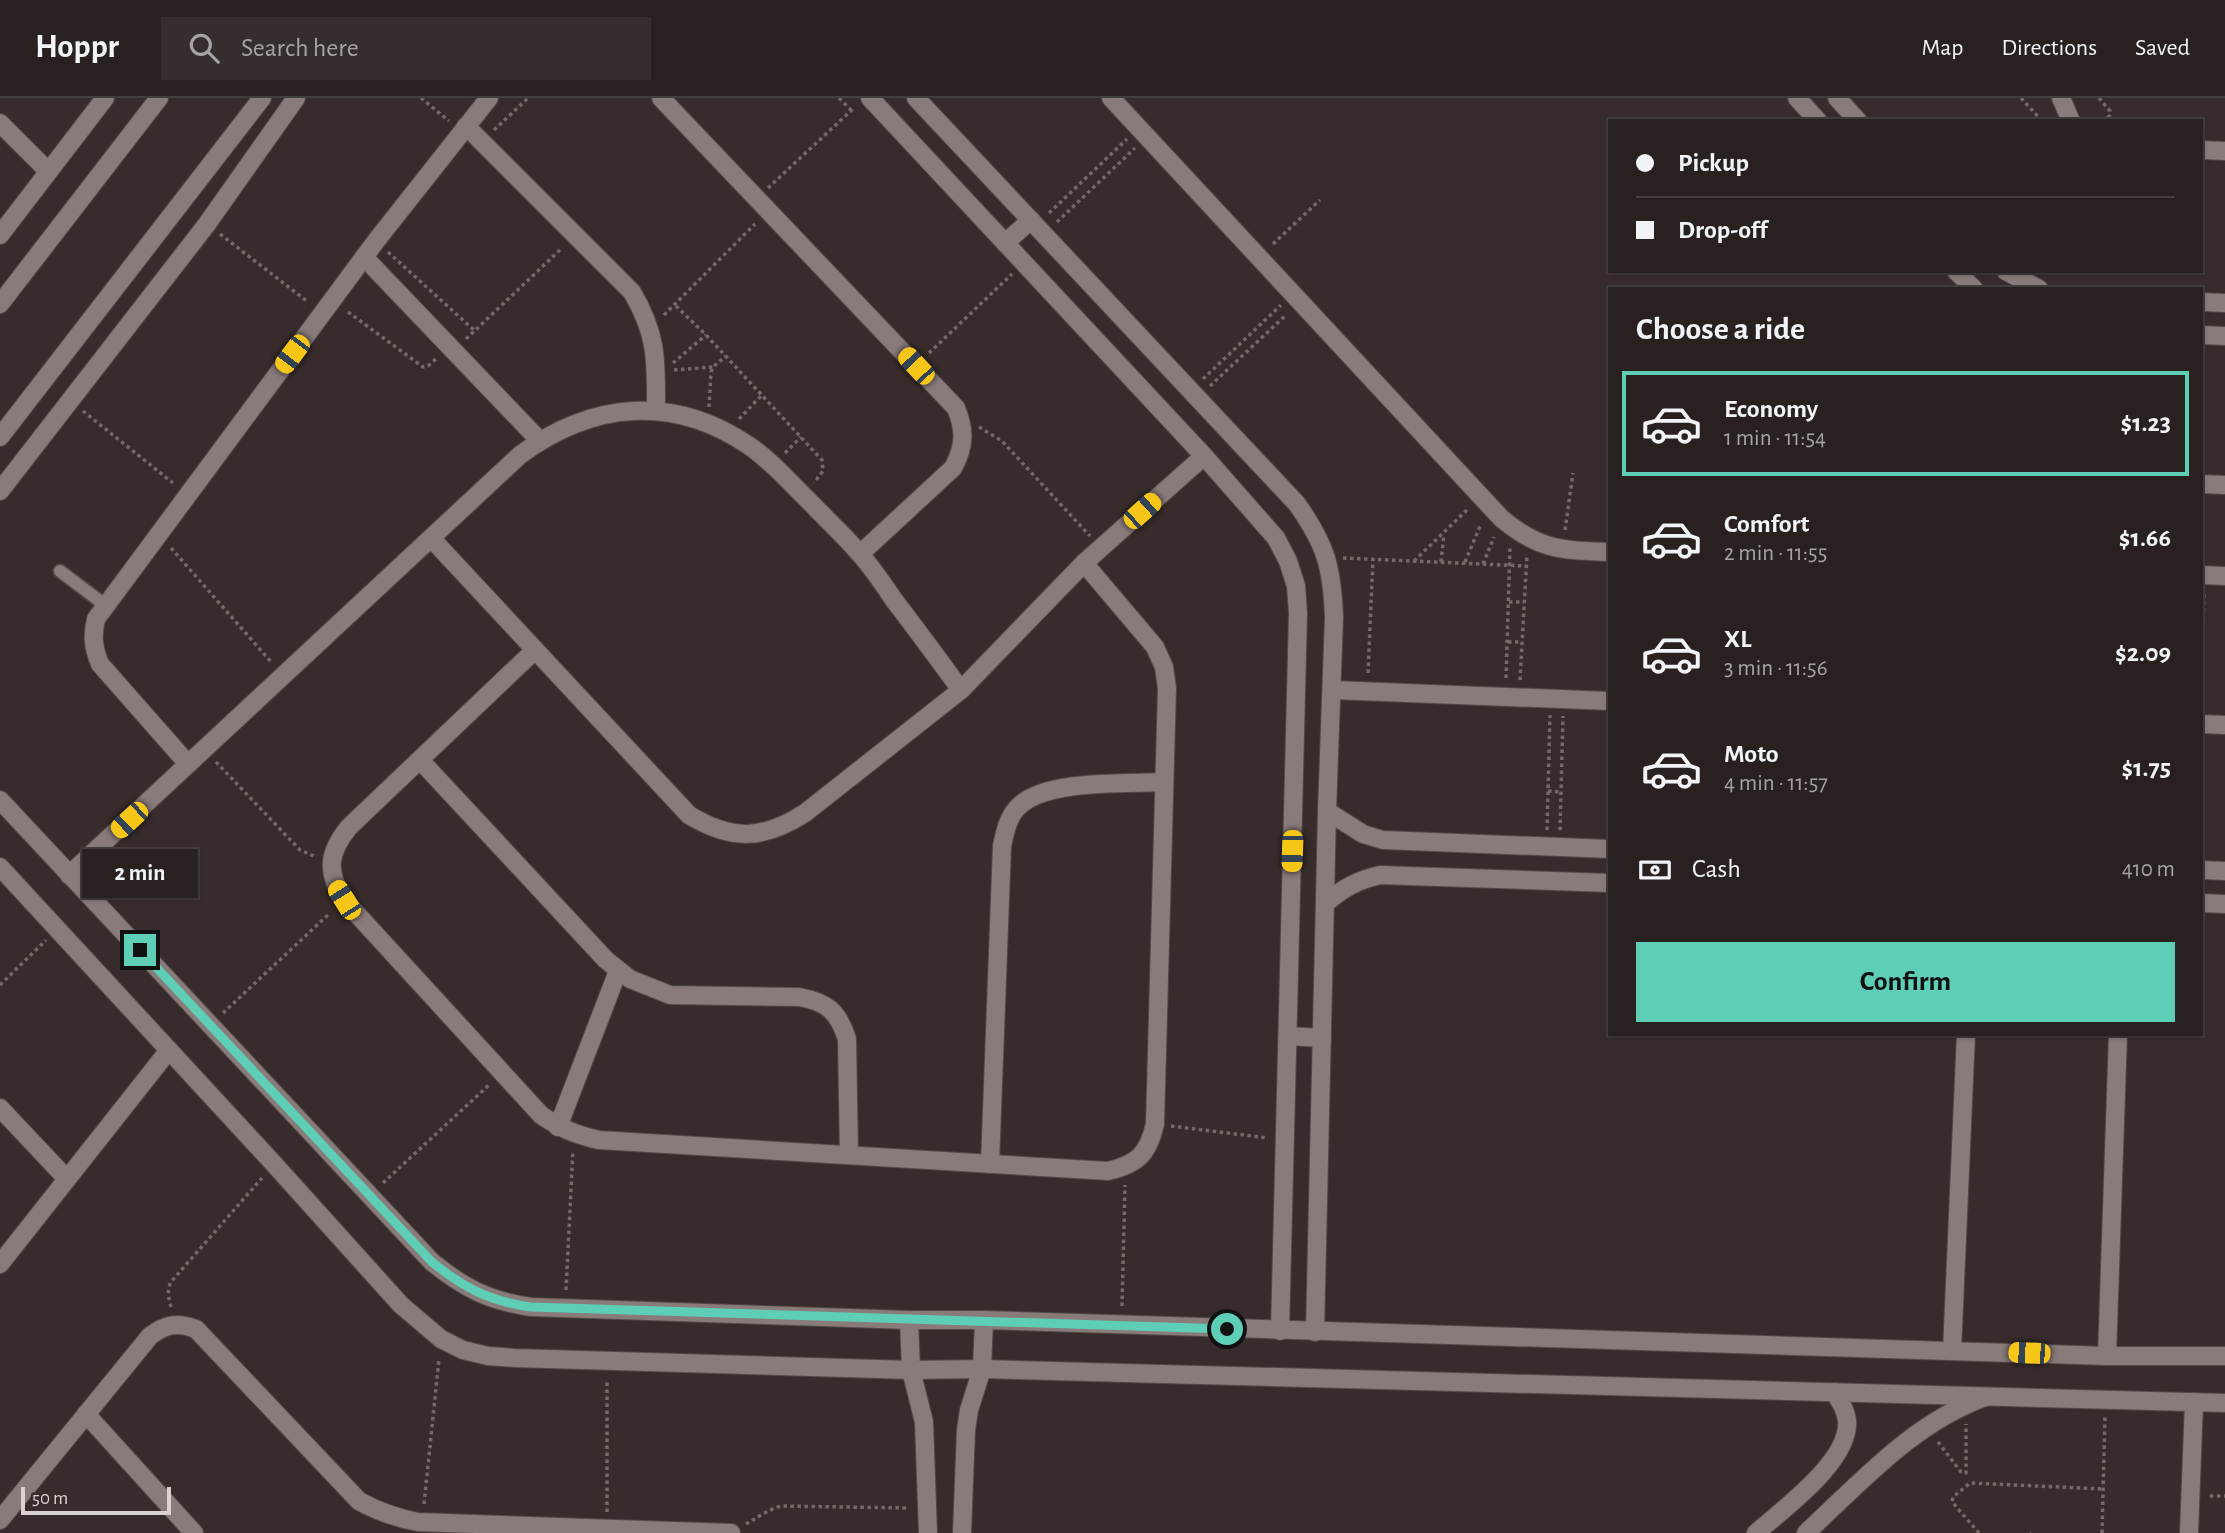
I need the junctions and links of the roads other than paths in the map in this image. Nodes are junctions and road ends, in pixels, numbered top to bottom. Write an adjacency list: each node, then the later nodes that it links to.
1 (105, 98): 20 (street)
2 (159, 98): 31 (street)
3 (262, 98): 35 (street)
4 (296, 98): 40 (street)
5 (489, 98): 17 (street)
6 (661, 98): 43 (street)
7 (916, 98): 21 (street)
8 (1111, 98): 42 (street)
9 (1798, 98): 13 (street)
10 (1837, 98): 14 (street)
11 (2061, 98): 15 (street)
12 (863, 101): 23 (street)
13 (1816, 119)
14 (1856, 119)
15 (2070, 119)
16 (0, 123): 20 (street)
17 (464, 129): 24 (street); 34 (street)
18 (2203, 150): 19 (street)
19 (2225, 151)
20 (48, 172): 22 (street)
21 (1037, 227): 23 (street); 51 (street)
22 (0, 235)
23 (1005, 243): 37 (street)
24 (364, 257): 36 (street); 48 (street)
25 (1958, 273): 27 (street)
26 (2010, 273): 28 (street)
27 (1973, 287)
28 (2035, 287)
29 (2203, 302): 30 (street)
30 (2225, 303)
31 (0, 304)
32 (2203, 335): 33 (street)
33 (2225, 336)
34 (656, 411): 36 (street); 43 (street)
35 (0, 437)
36 (540, 441): 41 (street)
37 (1204, 456): 44 (street); 70 (street)
38 (2203, 484): 39 (street)
39 (2225, 485)
40 (0, 491)
41 (430, 538): 49 (street); 56 (street)
42 (1608, 552)
43 (860, 554): 50 (street)
44 (1084, 564): 50 (street); 57 (street)
45 (60, 571): 48 (lane)
46 (2203, 575): 47 (street)
47 (2225, 576)
48 (105, 606): 56 (street)
49 (535, 650): 50 (street); 55 (street)
50 (961, 690)
51 (1332, 690): 52 (street); 59 (street)
52 (1608, 701)
53 (2203, 724): 54 (street)
54 (2225, 725)
55 (420, 760): 69 (street); 76 (street)
56 (188, 764): 64 (street)
57 (1164, 782): 78 (street); 78 (street)
58 (0, 800): 64 (street)
59 (1327, 811): 60 (street); 67 (street)
60 (1608, 849)
61 (0, 867): 74 (street)
62 (2203, 870): 63 (street)
63 (2225, 871)
64 (69, 874): 81 (street)
65 (1608, 883): 67 (street)
66 (2203, 903): 68 (street)
67 (1326, 904): 73 (street)
68 (2225, 904)
69 (618, 971): 76 (street); 77 (street)
70 (1288, 1036): 73 (street); 83 (street)
71 (1966, 1036): 85 (street)
72 (2118, 1036): 86 (street)
73 (1322, 1038): 84 (street)
74 (169, 1050): 79 (street); 89 (street)
75 (0, 1108): 79 (street)
76 (566, 1131): 77 (street)
77 (849, 1155): 78 (street)
78 (990, 1164)
79 (67, 1180): 80 (street)
80 (0, 1264)
81 (909, 1320): 82 (street); 89 (street)
82 (984, 1320): 83 (street); 88 (street)
83 (1280, 1331): 84 (street)
84 (1315, 1332): 85 (street)
85 (1952, 1351): 86 (street)
86 (2107, 1356): 87 (street)
87 (2225, 1356)
88 (982, 1369): 89 (street); 90 (street); 101 (street)
89 (911, 1370): 100 (street)
90 (1834, 1392): 91 (street); 102 (street)
91 (1987, 1397): 92 (street); 103 (street)
92 (2194, 1402): 93 (street); 104 (street)
93 (2225, 1403)
94 (86, 1415): 95 (street); 96 (street); 99 (street)
95 (0, 1520)
96 (415, 1528): 98 (street)
97 (738, 1529): 98 (street)
98 (607, 1531)
99 (194, 1533)
100 (928, 1533)
101 (962, 1533)
102 (1756, 1533)
103 (1806, 1533)
104 (2189, 1533)

